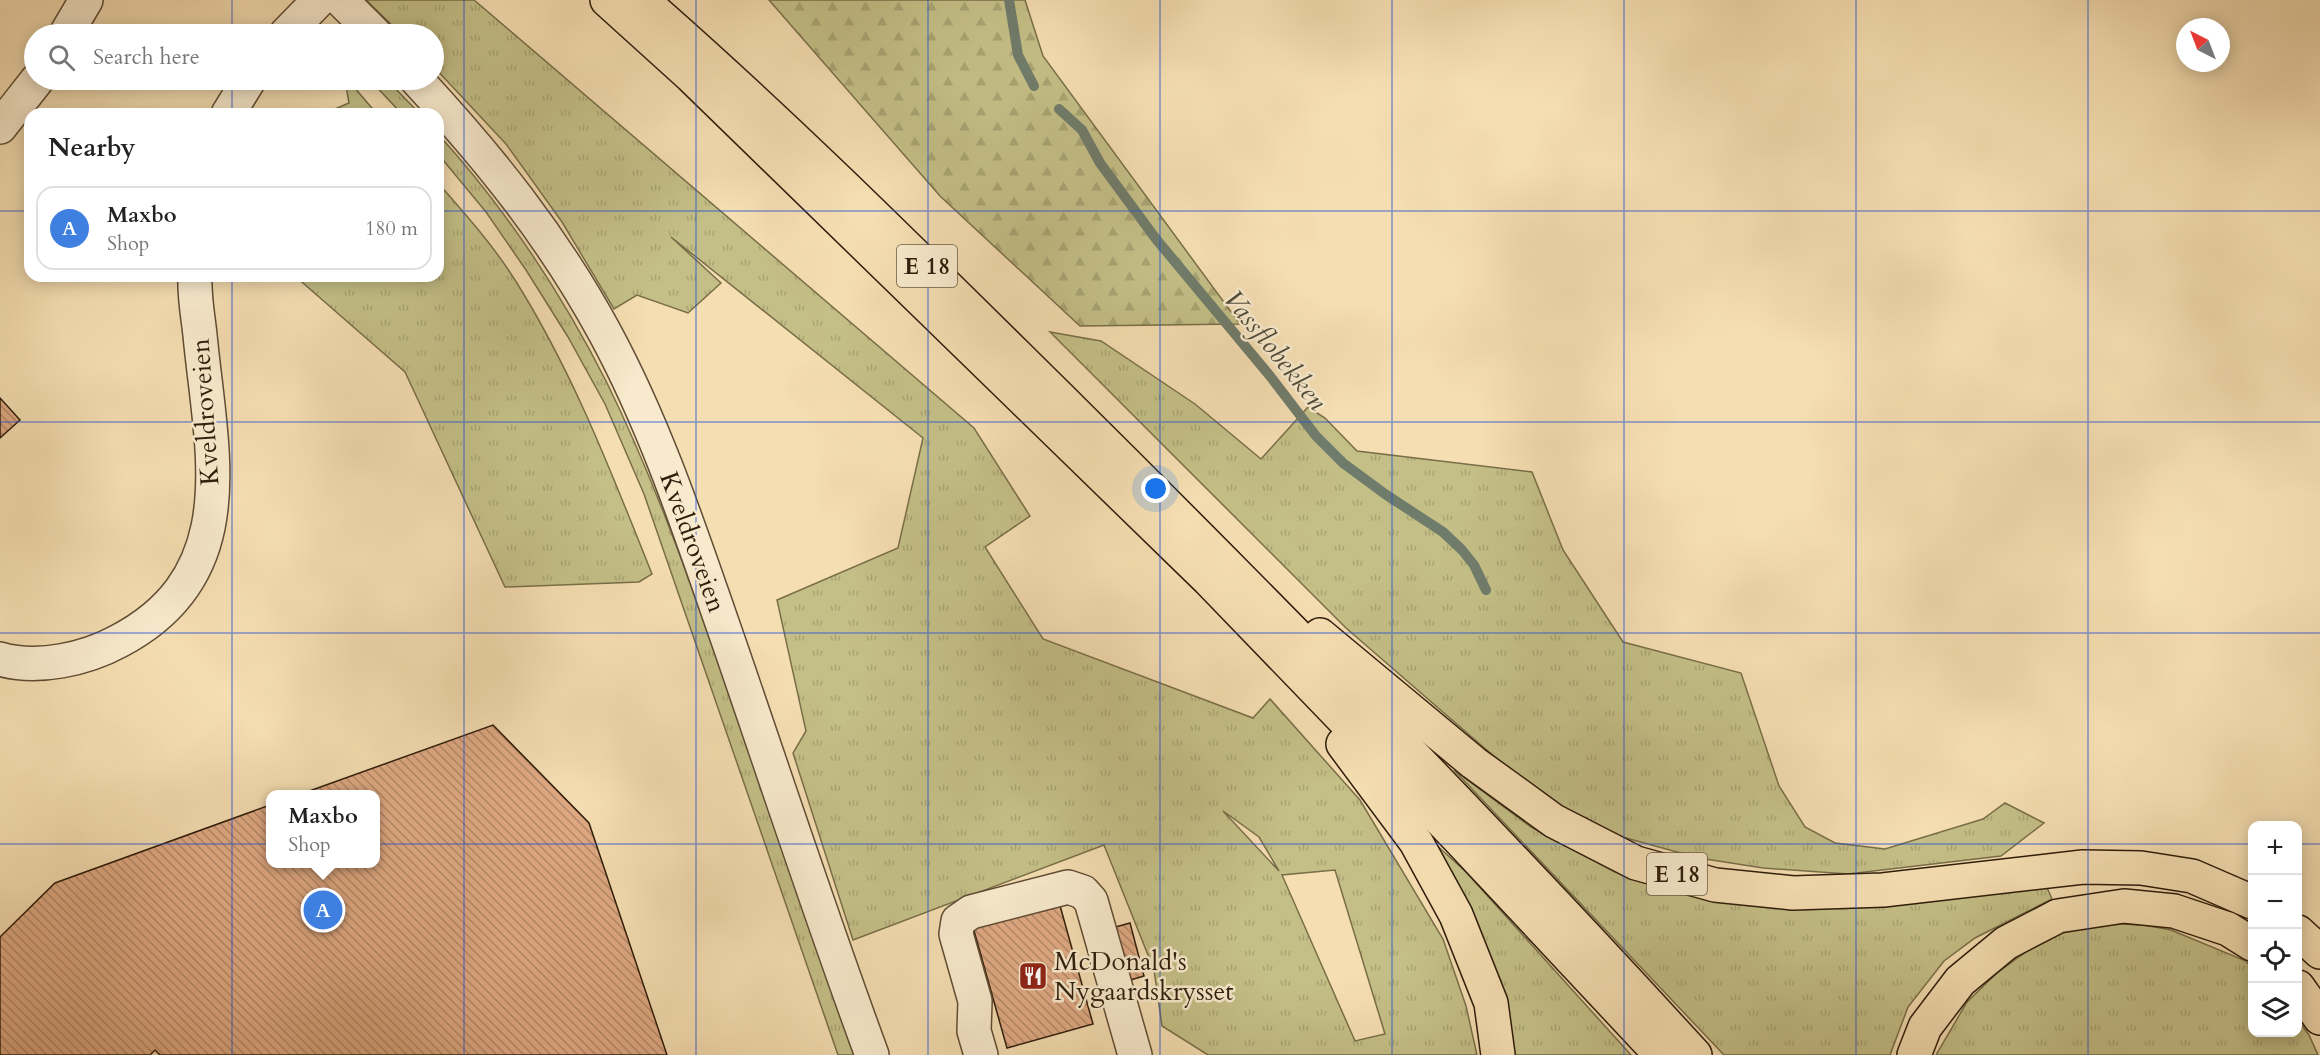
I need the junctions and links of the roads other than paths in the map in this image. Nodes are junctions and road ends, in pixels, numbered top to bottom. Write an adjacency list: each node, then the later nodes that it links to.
1 (86, 0): 6 (street)
2 (319, 0): 7 (street)
3 (341, 0): 8 (street)
4 (607, 0): 20 (highway, E 18)
5 (642, 0): 19 (highway, E 18)
6 (72, 24)
7 (296, 24)
8 (365, 24)
9 (28, 90): 16 (street)
10 (243, 90): 12 (street)
11 (426, 90): 13 (street, Kveldroveien)
12 (232, 108)
13 (442, 108)
14 (444, 110): 28 (street, Kveldroveien)
15 (24, 124): 17 (street)
16 (0, 128)
17 (0, 134)
18 (196, 282): 21 (street, Kveldroveien)
19 (1203, 540): 22 (highway, E 18); 33 (highway, E 18)
20 (1257, 630): 31 (highway, E 18); 32 (highway, E 18)
21 (0, 659)
22 (2248, 900)
23 (2302, 936): 25 (highway)
24 (2248, 941): 34 (highway)
25 (2320, 952)
26 (2302, 993): 27 (highway)
27 (2320, 1018)
28 (872, 1055)
29 (981, 1055): 30 (street)
30 (1135, 1055)
31 (1498, 1055)
32 (1661, 1055)
33 (1695, 1055)
34 (1914, 1055)

